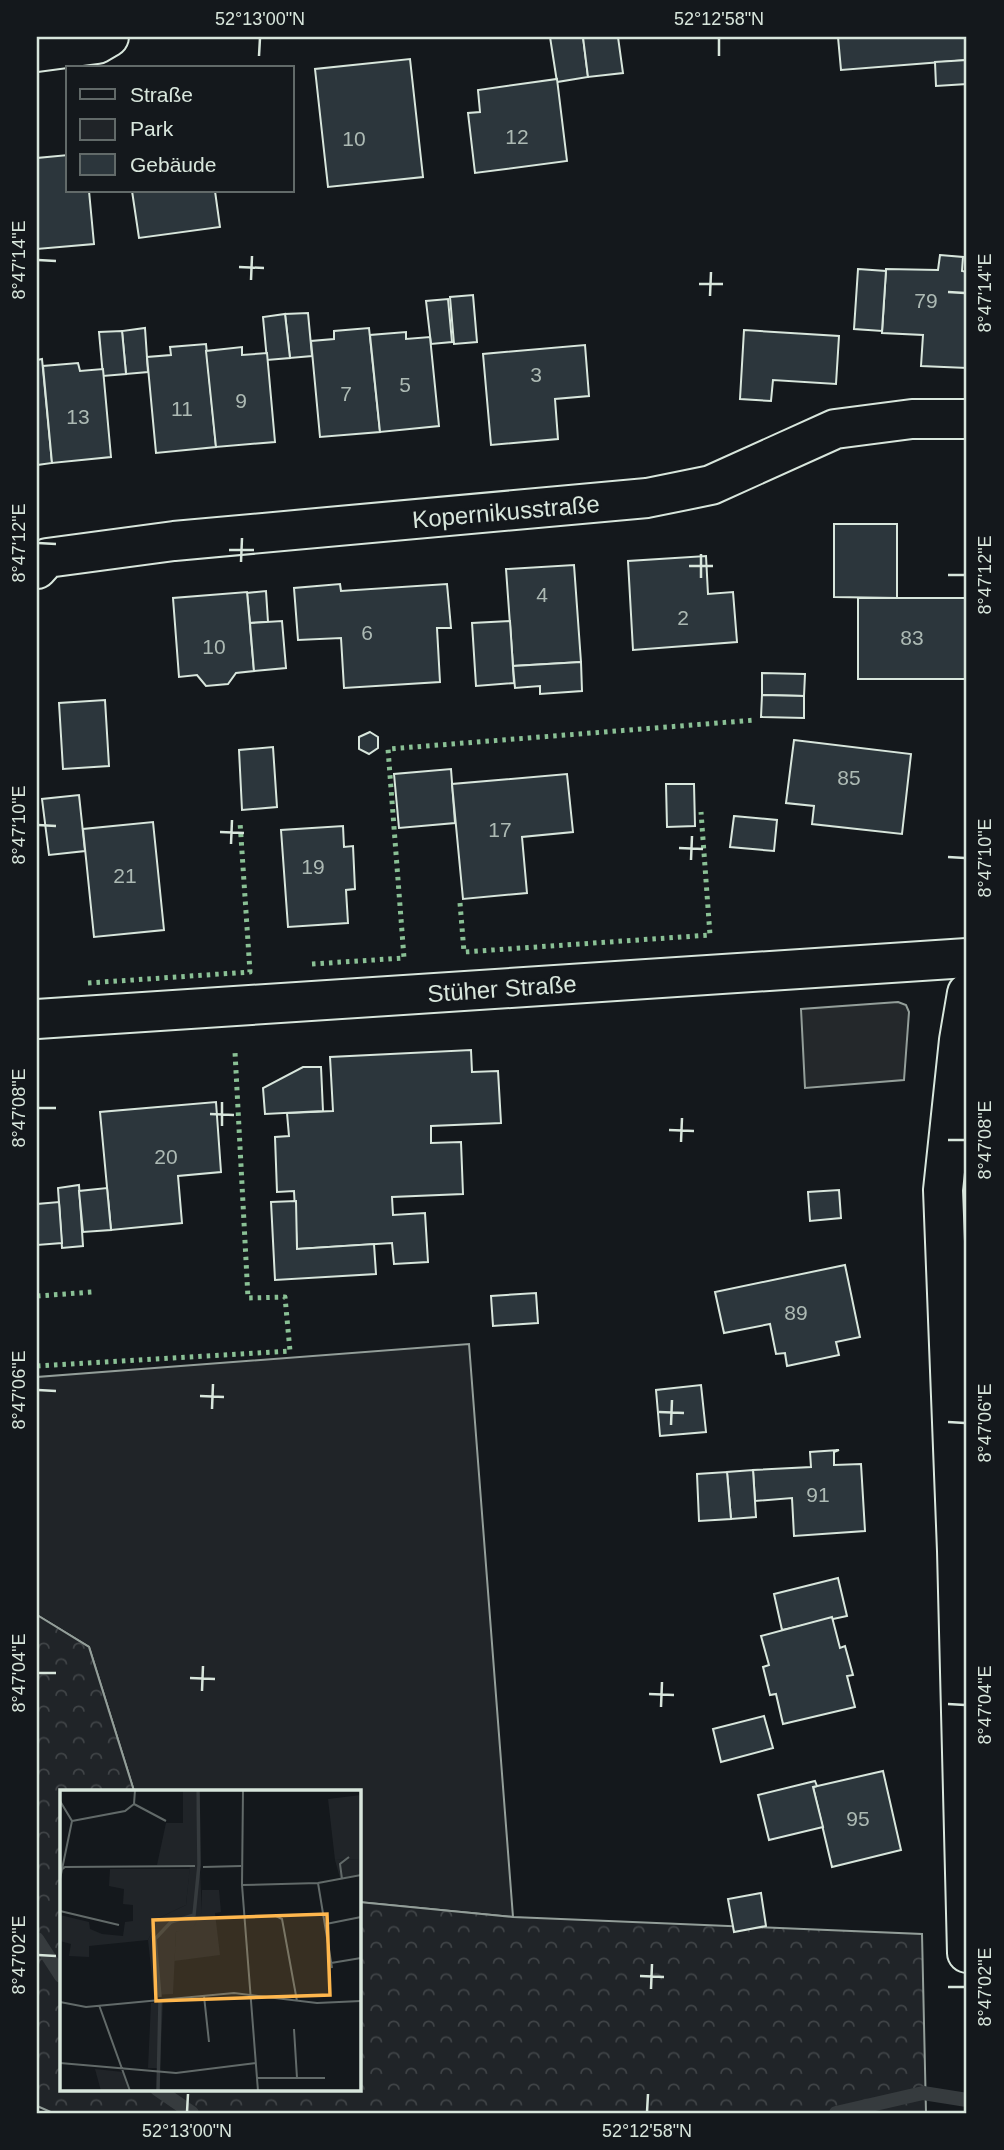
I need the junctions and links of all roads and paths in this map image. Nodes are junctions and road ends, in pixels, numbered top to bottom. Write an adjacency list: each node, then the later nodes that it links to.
1 (109, 37): 2 (street)
2 (37, 52)
3 (967, 419): 4 (street, Kopernikusstraße)
4 (37, 569)
5 (967, 958): 7 (street, Stüher Straße)
6 (967, 993): 8 (street)
7 (37, 1019)
8 (962, 1551): 9 (street)
9 (967, 1953)

